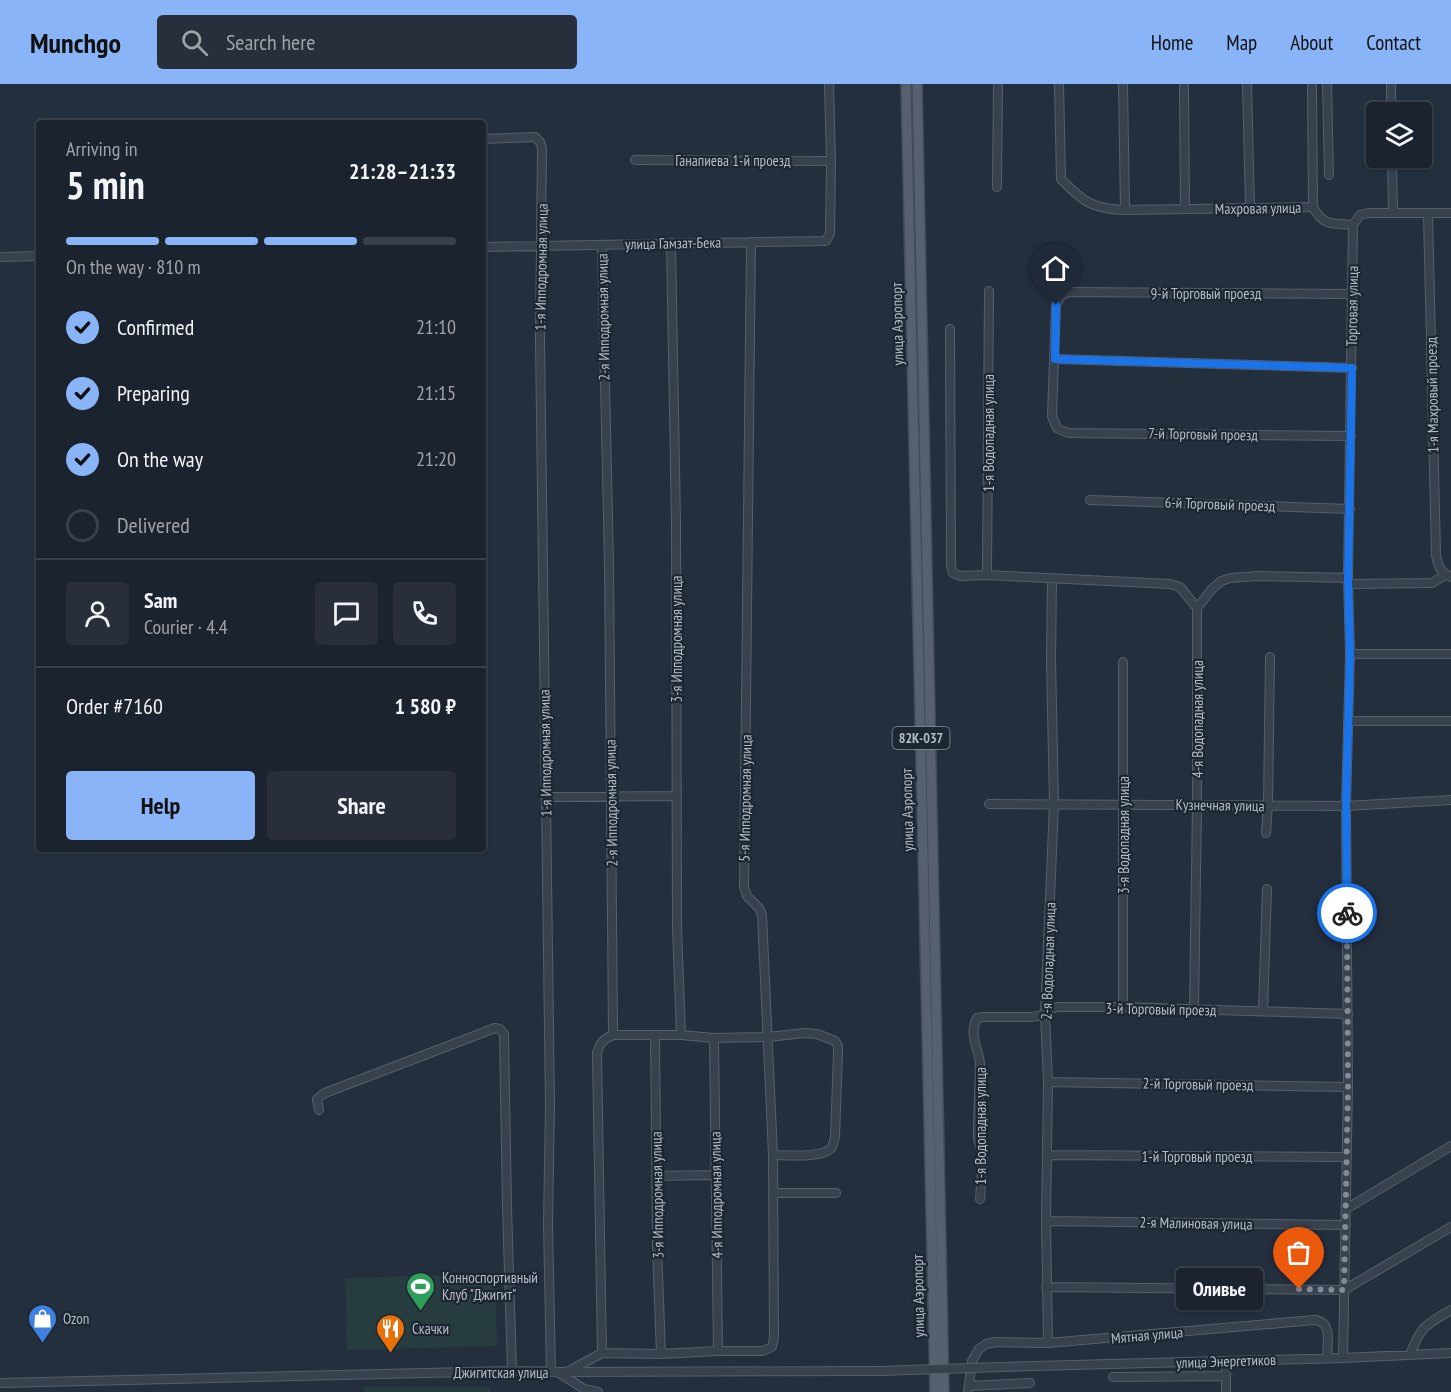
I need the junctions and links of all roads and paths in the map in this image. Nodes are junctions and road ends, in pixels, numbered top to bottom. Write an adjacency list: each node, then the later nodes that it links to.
1 (829, 84): 15 (street)
2 (906, 84): 113 (main road, улица Аэропорт / 82К-037)
3 (917, 84): 114 (main road, улица Аэропорт)
4 (998, 84): 18 (street)
5 (1059, 84): 22 (street, Махровая улица)
6 (1123, 84): 22 (street)
7 (1184, 84): 21 (street)
8 (1247, 84): 20 (street)
9 (1311, 84): 19 (street)
10 (1327, 84): 17 (street)
11 (1391, 84): 12 (street)
12 (1391, 102)
13 (486, 139): 31 (street, 1-я Ипподромная улица)
14 (635, 160): 15 (street, Ганапиева 1-й проезд)
15 (831, 160): 27 (street, улица Гамзат-Бека)
16 (1392, 168): 23 (street)
17 (1329, 175)
18 (997, 187)
19 (1313, 207): 20 (street, Махровая улица); 26 (street, Махровая улица)
20 (1250, 208): 21 (street, Махровая улица)
21 (1185, 209): 22 (street, Махровая улица)
22 (1125, 210)
23 (1393, 213): 25 (street); 26 (street)
24 (1451, 213): 25 (street)
25 (1428, 214): 43 (street, 1-я Махровый проезд)
26 (1353, 225): 35 (street, Торговая улица)
27 (751, 242): 28 (street, улица Гамзат-Бека); 74 (street, 5-я Ипподромная улица)
28 (670, 243): 29 (street, улица Гамзат-Бека); 54 (street, 3-я Ипподромная улица)
29 (602, 245): 31 (street, улица Гамзат-Бека); 53 (street, 2-я Ипподромная улица)
30 (486, 246): 31 (street, улица Гамзат-Бека)
31 (541, 246): 55 (street, 1-я Ипподромная улица)
32 (36, 256): 33 (street)
33 (0, 257)
34 (989, 291): 42 (street, 1-я Водопадная улица)
35 (1353, 294): 37 (street, 9-й Торговый проезд); 38 (street, Торговая улица)
36 (950, 329): 42 (street)
37 (1055, 359): 38 (street); 39 (street, 7-й Торговый проезд)
38 (1352, 368): 39 (street, Торговая улица)
39 (1351, 436): 41 (street, Торговая улица)
40 (1090, 500): 41 (street, 6-й Торговый проезд)
41 (1350, 509): 45 (street, Торговая улица)
42 (987, 575): 44 (street)
43 (1448, 576): 45 (street)
44 (1052, 579): 46 (street); 58 (street, 2-я Водопадная улица)
45 (1348, 581): 46 (street); 47 (street, Торговая улица)
46 (1197, 608): 60 (street, 4-я Водопадная улица)
47 (1350, 654): 48 (street); 51 (street, Торговая улица)
48 (1451, 654)
49 (1270, 657): 61 (street)
50 (1123, 662): 59 (street, 3-я Водопадная улица)
51 (1348, 721): 52 (street); 62 (street, Торговая улица)
52 (1451, 722)
53 (611, 796): 54 (street); 55 (street); 71 (street, 2-я Ипподромная улица)
54 (677, 796): 73 (street, 3-я Ипподромная улица)
55 (545, 797): 106 (street, 1-я Ипподромная улица)
56 (1451, 800): 62 (street, Кузнечная улица)
57 (989, 804): 58 (street, Кузнечная улица)
58 (1054, 804): 59 (street, Кузнечная улица); 68 (street, 2-я Водопадная улица)
59 (1123, 804): 60 (street, Кузнечная улица); 65 (street, 3-я Водопадная улица)
60 (1197, 805): 61 (street, Кузнечная улица); 66 (street, 4-я Водопадная улица)
61 (1268, 806): 62 (street, Кузнечная улица); 63 (street)
62 (1346, 806): 69 (street, Торговая улица)
63 (1266, 833)
64 (1267, 889): 67 (street)
65 (1124, 1007): 66 (street, 3-й Торговый проезд); 68 (street, 3-й Торговый проезд)
66 (1194, 1009): 67 (street, 3-й Торговый проезд)
67 (1263, 1011): 69 (street, 3-й Торговый проезд)
68 (1045, 1014): 70 (street, 3-й Торговый проезд); 76 (street, 2-я Водопадная улица)
69 (1348, 1014): 77 (street, Торговая улица)
70 (978, 1018): 87 (street, 1-я Водопадная улица)
71 (613, 1035): 72 (street); 97 (street)
72 (655, 1035): 73 (street); 84 (street, 3-я Ипподромная улица)
73 (681, 1035): 75 (street)
74 (768, 1037): 75 (street); 80 (street, 5-я Ипподромная улица); 80 (street)
75 (714, 1038): 83 (street, 4-я Ипподромная улица)
76 (1048, 1082): 77 (street, 2-й Торговый проезд); 81 (street, 2-я Водопадная улица)
77 (1348, 1087): 82 (street, Торговая улица)
78 (319, 1110): 105 (street)
79 (1451, 1146): 88 (street)
80 (773, 1155): 85 (street, 5-я Ипподромная улица)
81 (1047, 1155): 82 (street, 1-й Торговый проезд); 89 (street, 2-я Водопадная улица)
82 (1347, 1157): 88 (street, Торговая улица)
83 (716, 1175): 84 (street); 96 (street, 4-я Ипподромная улица)
84 (656, 1176): 99 (street, 3-я Ипподромная улица)
85 (773, 1193): 86 (street); 96 (street, 5-я Ипподромная улица)
86 (836, 1193)
87 (980, 1199)
88 (1346, 1209): 90 (street, Торговая улица)
89 (1046, 1221): 90 (street, 2-я Малиновая улица); 92 (street, 2-я Водопадная улица)
90 (1346, 1225): 93 (street, Торговая улица)
91 (1451, 1227): 93 (street)
92 (1046, 1287): 93 (street); 95 (street, 2-я Водопадная улица)
93 (1344, 1290): 102 (street, Торговая улица)
94 (1451, 1310): 100 (street)
95 (1048, 1343): 101 (street, Мятная улица); 111 (street, Мятная улица)
96 (718, 1351): 99 (street)
97 (602, 1353): 99 (street); 106 (street)
98 (1451, 1353): 100 (street, улица Энергетиков)
99 (661, 1354)
100 (1410, 1355): 102 (street, улица Энергетиков)
101 (1327, 1358): 102 (street, улица Энергетиков); 103 (street, улица Энергетиков)
102 (1343, 1358)
103 (1226, 1361): 104 (street, улица Энергетиков); 107 (street)
104 (1001, 1367): 106 (street, Джигитская улица, bridge)
105 (512, 1371): 106 (street, Джигитская улица); 109 (street, Джигитская улица)
106 (559, 1372): 112 (street)
107 (1226, 1376): 108 (street); 115 (street)
108 (1113, 1377)
109 (0, 1383)
110 (1029, 1383): 111 (street)
111 (969, 1389)
112 (598, 1392)
113 (935, 1392)
114 (944, 1392)
115 (1226, 1392)

